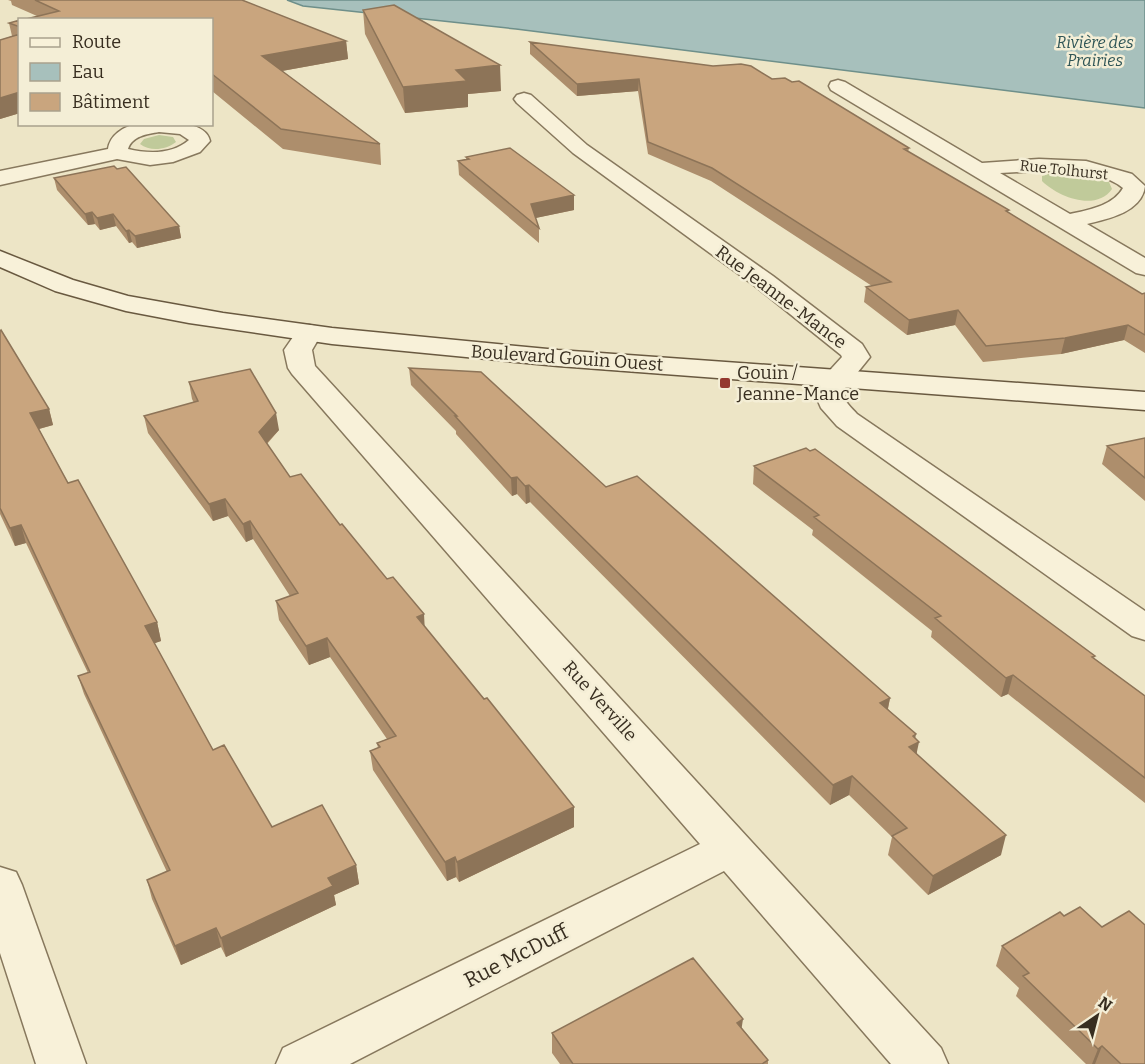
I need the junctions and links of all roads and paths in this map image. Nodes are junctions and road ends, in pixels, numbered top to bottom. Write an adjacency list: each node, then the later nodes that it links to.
1 (838, 86): 4 (street, Rue Tolhurst)
2 (524, 99): 10 (street, Rue Jeanne-Mance)
3 (118, 153): 5 (street)
4 (982, 169): 6 (street, Rue Tolhurst); 6 (street, Rue Tolhurst)
5 (0, 177)
6 (1067, 221): 8 (street, Rue Tolhurst)
7 (0, 258): 9 (street, Boulevard Gouin Ouest)
8 (1145, 268)
9 (309, 333): 10 (street, Boulevard Gouin Ouest); 13 (street, Rue Verville)
10 (837, 378): 11 (street, Boulevard Gouin Ouest); 12 (street, Rue Jeanne-Mance)
11 (1145, 401)
12 (1145, 628)
13 (731, 848): 16 (street, Rue McDuff); 17 (street, Rue Verville)
14 (0, 885): 15 (street)
15 (61, 1064)
16 (301, 1064)
17 (923, 1064)

